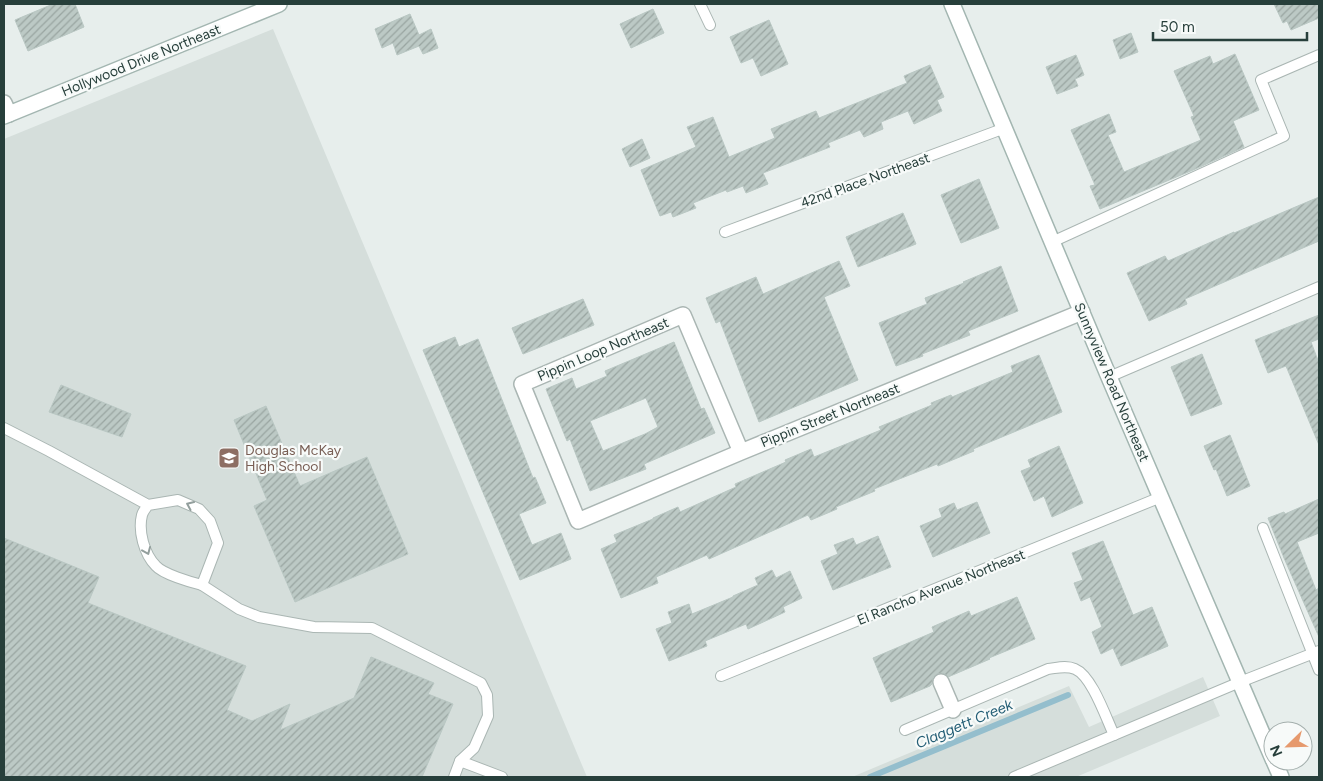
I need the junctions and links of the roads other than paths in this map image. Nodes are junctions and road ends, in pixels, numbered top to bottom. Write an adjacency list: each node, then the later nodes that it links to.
1 (279, 4): 6 (street, Hollywood Drive Northeast)
2 (700, 4): 4 (lane)
3 (952, 4): 7 (street, Sunnyview Road Northeast)
4 (710, 26)
5 (1319, 54): 9 (lane)
6 (5, 111)
7 (1005, 128): 8 (lane, 42nd Place Northeast); 9 (street, Sunnyview Road Northeast)
8 (725, 232)
9 (1052, 242): 11 (street, Sunnyview Road Northeast)
10 (1319, 287): 12 (lane)
11 (1082, 312): 12 (street, Sunnyview Road Northeast); 14 (street, Pippin Street Northeast)
12 (1109, 377): 15 (street, Sunnyview Road Northeast)
13 (4, 428): 16 (lane)
14 (741, 452): 17 (street, Pippin Street Northeast); 17 (street, Pippin Loop Northeast)
15 (1161, 497): 22 (lane, El Rancho Avenue Northeast); 24 (street, Sunnyview Road Northeast)
16 (148, 505): 19 (lane, one-way to 19); 19 (lane, one-way to 16)
17 (578, 521)
18 (1263, 528): 20 (lane)
19 (202, 585): 29 (lane)
20 (1316, 653): 21 (lane); 24 (lane)
21 (1319, 670)
22 (721, 676)
23 (940, 682): 25 (street)
24 (1240, 682): 27 (lane); 28 (street, Sunnyview Road Northeast)
25 (953, 710): 26 (lane); 27 (lane)
26 (904, 730)
27 (1114, 735): 32 (lane)
28 (1263, 736)
29 (460, 761): 30 (lane); 31 (lane)
30 (454, 777)
31 (502, 777)
32 (1014, 777)

